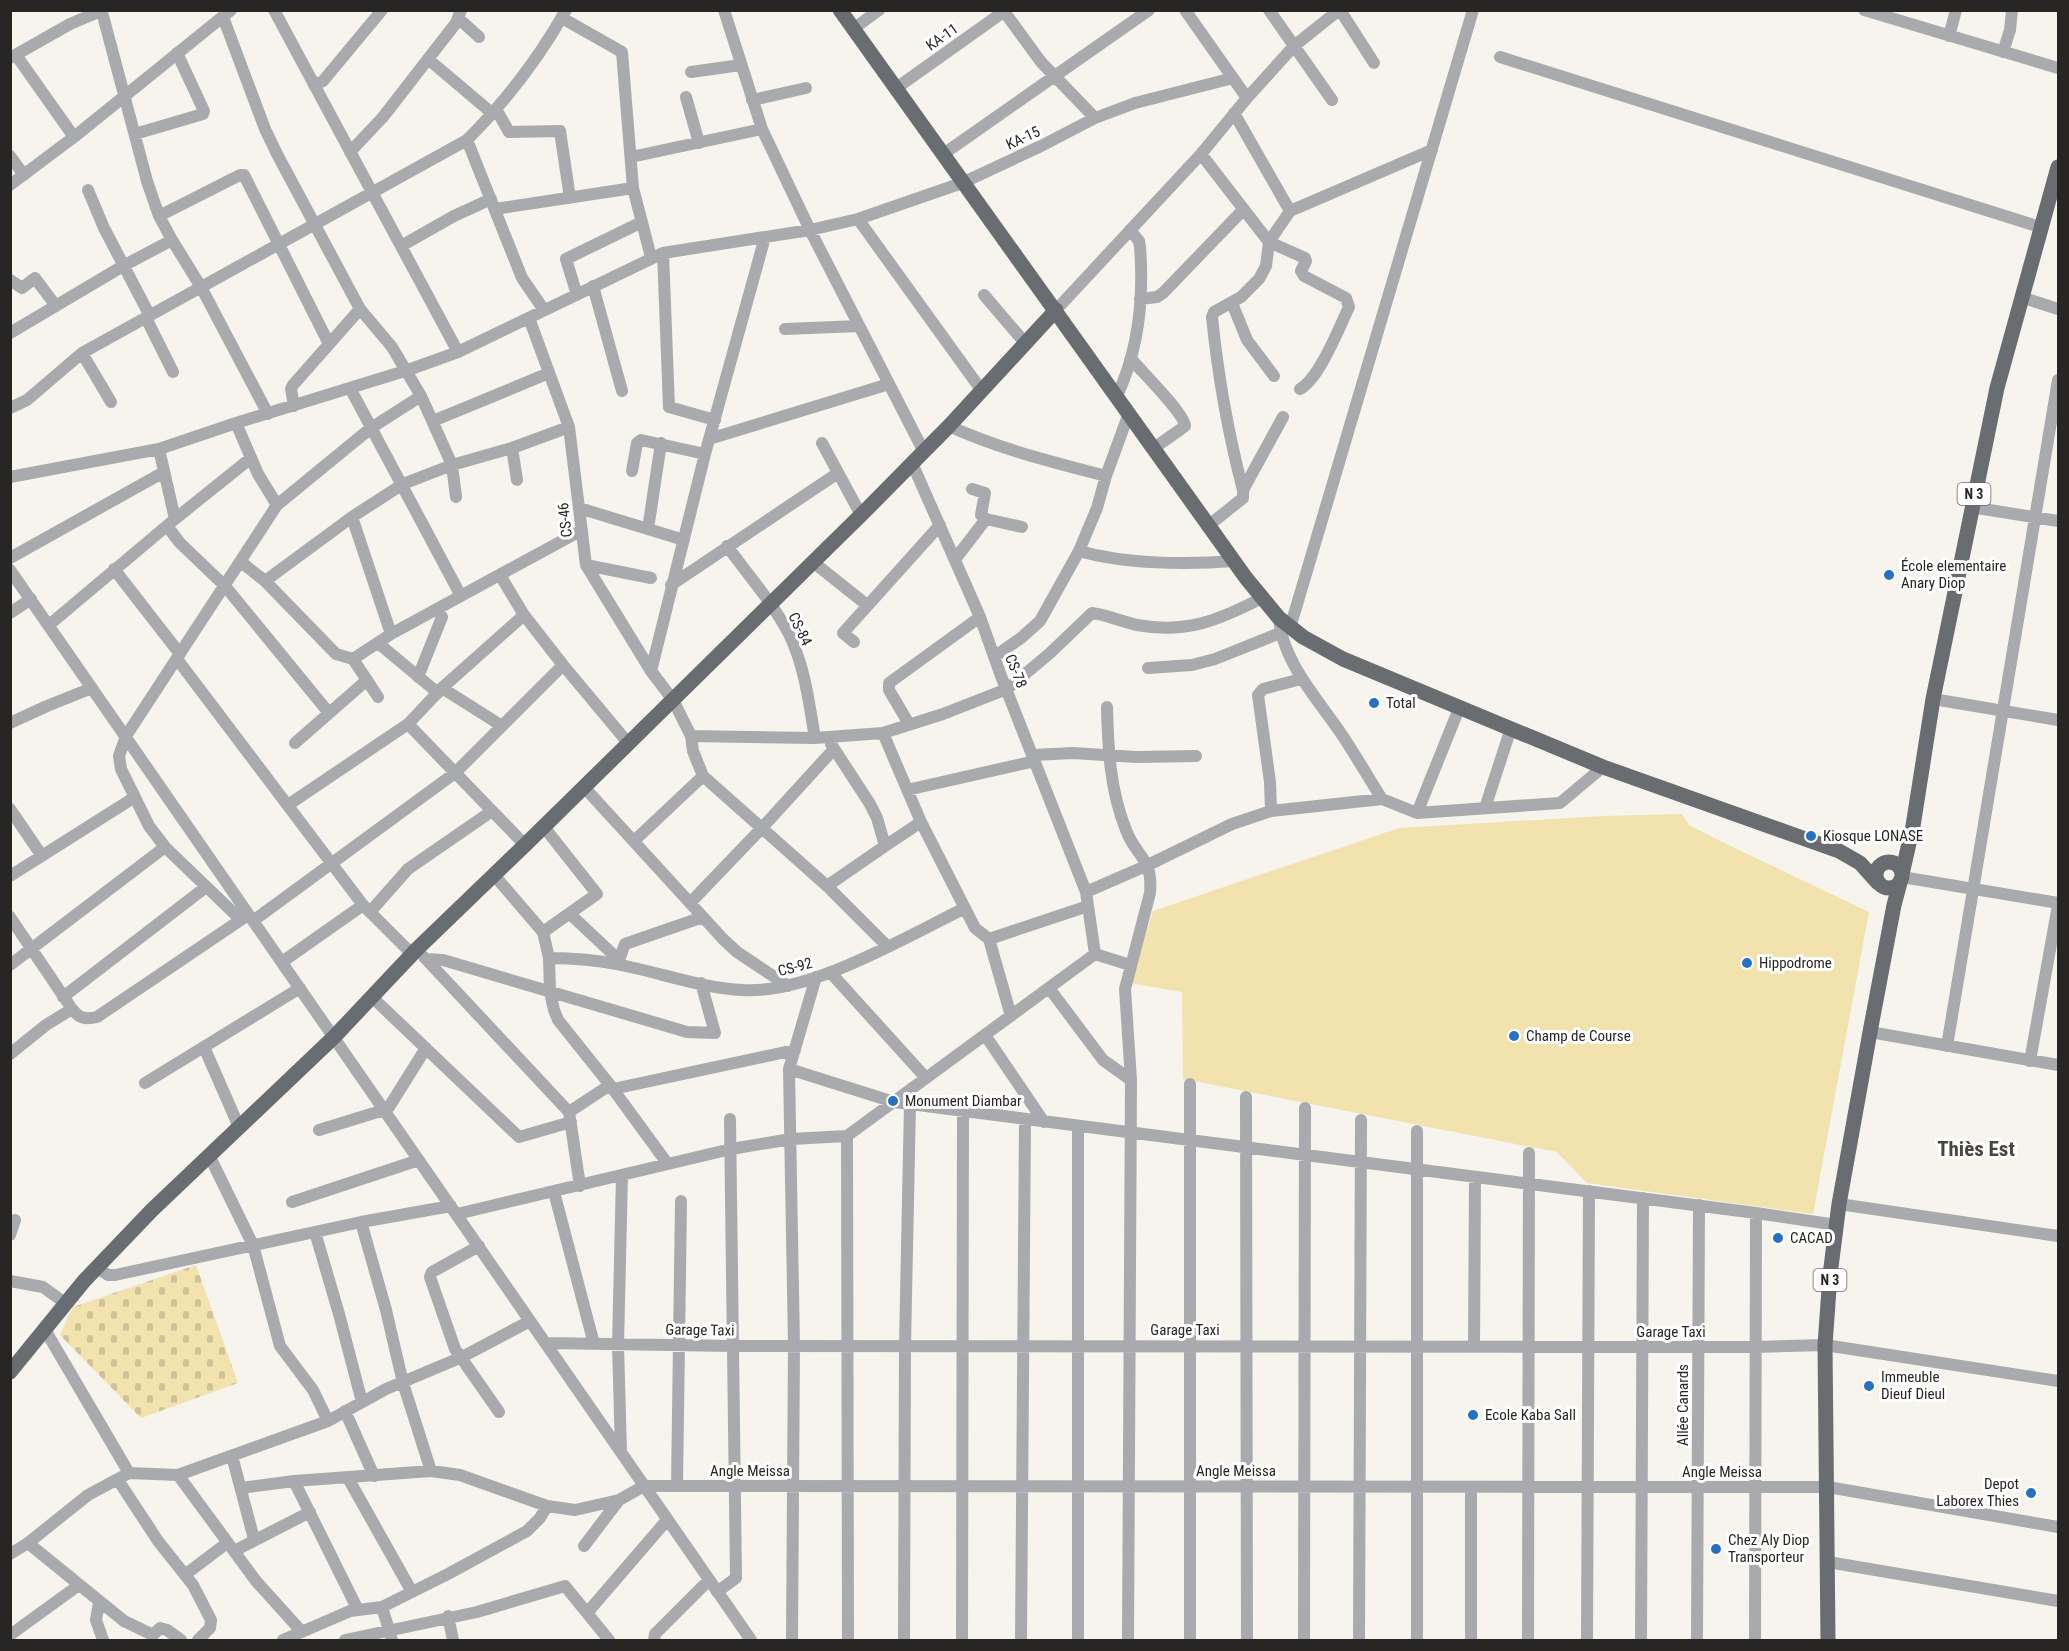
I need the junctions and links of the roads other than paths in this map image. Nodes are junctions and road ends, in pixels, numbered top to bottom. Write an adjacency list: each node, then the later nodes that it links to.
1 (274, 10): 34 (street)
2 (382, 10): 34 (street)
3 (724, 10): 29 (street)
4 (840, 10): 19 (main road)
5 (879, 10): 19 (street)
6 (1149, 10): 32 (street)
7 (1185, 10): 33 (street)
8 (1269, 10): 22 (street)
9 (1340, 10): 22 (street); 28 (street)
10 (1473, 10): 50 (street)
11 (1864, 10): 20 (street)
12 (1956, 10): 20 (street)
13 (2012, 10): 23 (street)
14 (103, 11): 25 (street); 37 (street)
15 (1004, 11): 32 (street); 36 (street, KA-11)
16 (227, 14): 24 (street); 70 (street)
17 (459, 14): 21 (street); 27 (street)
18 (564, 14): 42 (street); 55 (street)
19 (853, 29): 36 (main road)
20 (1949, 36): 23 (street)
21 (479, 37)
22 (1294, 46): 39 (street); 41 (street)
23 (2003, 52): 30 (street)
24 (177, 53): 37 (street); 46 (street)
25 (13, 56): 47 (street)
26 (1500, 57): 71 (street)
27 (428, 59): 42 (street); 51 (street)
28 (1374, 63)
29 (741, 65): 31 (street); 40 (street)
30 (2058, 68)
31 (691, 72)
32 (1055, 76): 44 (street); 52 (street)
33 (1233, 78): 39 (street); 44 (street, KA-15)
34 (314, 85): 51 (street)
35 (806, 88): 40 (street)
36 (895, 89): 52 (main road)
37 (124, 96): 46 (street); 47 (street)
38 (686, 97): 49 (street)
39 (1246, 98): 43 (street)
40 (752, 100): 45 (street)
41 (1332, 100)
42 (495, 112): 48 (street); 63 (street)
43 (1234, 113): 53 (street); 66 (street)
44 (1095, 118): 58 (street, KA-15)
45 (762, 129): 49 (street); 72 (street)
46 (135, 134): 67 (street)
47 (74, 137): 57 (street)
48 (467, 140): 62 (street); 64 (street)
49 (699, 143): 55 (street)
50 (1432, 150): 66 (street); 189 (street)
51 (350, 152): 62 (street)
52 (942, 154): 58 (main road)
53 (1201, 154): 65 (street); 73 (street)
54 (10, 156): 57 (street)
55 (631, 157): 60 (street)
56 (2058, 174): 71 (main road, N 3)
57 (24, 175): 59 (street)
58 (962, 183): 68 (street, KA-15); 93 (main road)
59 (10, 185)
60 (633, 188): 63 (street); 69 (street)
61 (88, 190): 80 (street)
62 (372, 192): 70 (street); 78 (street)
63 (570, 198): 64 (street)
64 (493, 204): 78 (street); 92 (street)
65 (1244, 209): 76 (street); 87 (street)
66 (1290, 211): 76 (street)
67 (159, 216): 75 (street); 77 (street)
68 (858, 219): 72 (street, KA-15); 113 (street)
69 (642, 222): 79 (street); 84 (street)
70 (314, 224): 77 (street); 90 (street)
71 (2040, 227): 86 (main road, N 3)
72 (810, 230): 74 (street, KA-15); 96 (street)
73 (1130, 230): 87 (street); 93 (street)
74 (765, 237): 79 (street, KA-15); 122 (street)
75 (172, 240): 80 (street); 83 (street)
76 (1269, 242): 88 (street); 111 (street)
77 (279, 243): 83 (street); 99 (street)
78 (401, 246): 101 (street)
79 (657, 255): 82 (street, KA-15); 122 (street)
80 (123, 266): 89 (street); 94 (street)
81 (10, 280): 89 (street)
82 (593, 286): 84 (street, KA-15); 112 (street)
83 (201, 287): 94 (street); 120 (street)
84 (577, 295): 92 (street, KA-15)
85 (984, 295): 100 (street)
86 (2021, 297): 91 (street); 150 (main road, N 3)
87 (1140, 299): 103 (street)
88 (1232, 303): 107 (street); 147 (street)
89 (56, 306): 98 (street)
90 (360, 309): 99 (street); 104 (street)
91 (2058, 309)
92 (544, 310): 95 (street, KA-15)
93 (1056, 310): 100 (main road); 115 (main road)
94 (148, 317): 102 (street); 105 (street)
95 (529, 318): 101 (street, KA-15); 106 (street, CS-46)
96 (859, 326): 97 (street); 109 (street)
97 (784, 329)
98 (10, 333)
99 (329, 344): 117 (street)
100 (1026, 344): 113 (main road)
101 (458, 352): 104 (street, KA-15)
102 (82, 353): 116 (street); 118 (street)
103 (1132, 360): 115 (street); 132 (street)
104 (408, 370): 110 (street, KA-15); 114 (street)
105 (173, 372)
106 (549, 373): 123 (street); 126 (street, CS-46)
107 (1274, 376)
108 (2058, 380): 154 (street)
109 (889, 384): 128 (street); 134 (street)
110 (350, 388): 117 (street, KA-15); 127 (street)
111 (1300, 389)
112 (622, 392)
113 (982, 392): 125 (main road)
114 (421, 396): 123 (street); 127 (street)
115 (1117, 396): 119 (main road)
116 (111, 402)
117 (294, 406): 120 (street, KA-15)
118 (10, 408)
119 (1129, 413): 132 (main road); 142 (street)
120 (268, 414): 124 (street, KA-15)
121 (1283, 417): 147 (street)
122 (715, 420): 128 (street)
123 (433, 421): 138 (street)
124 (236, 423): 133 (street, KA-15); 136 (street)
125 (949, 426): 134 (main road); 142 (street)
126 (569, 427): 131 (street); 151 (street, CS-46)
127 (371, 428): 145 (street); 149 (street)
128 (709, 439): 135 (street)
129 (661, 443): 135 (street); 139 (street); 161 (street)
130 (822, 443): 141 (street)
131 (512, 448): 138 (street); 144 (street)
132 (1154, 448): 159 (main road)
133 (159, 449): 140 (street); 143 (street, KA-15)
134 (924, 452): 137 (main road)
135 (705, 454): 163 (street)
136 (251, 458): 149 (street); 157 (street)
137 (912, 463): 152 (main road); 158 (street, CS-78)
138 (452, 465): 145 (street); 148 (street)
139 (632, 471)
140 (164, 472): 157 (street); 166 (street)
141 (838, 472): 152 (street); 164 (street)
142 (1106, 476): 165 (street)
143 (10, 477)
144 (517, 480)
145 (403, 484): 153 (street); 179 (street)
146 (972, 489): 155 (street)
147 (1243, 490): 159 (street)
148 (456, 497)
149 (277, 505): 169 (street)
150 (1971, 507): 154 (street); 206 (main road, N 3)
151 (579, 508): 161 (street); 162 (street, CS-46)
152 (861, 515): 170 (main road)
153 (352, 517): 176 (street); 190 (street)
154 (2035, 517): 156 (street); 210 (street)
155 (986, 519): 160 (street); 167 (street)
156 (2058, 521)
157 (171, 522): 172 (street); 178 (street)
158 (940, 525): 167 (street, CS-78); 183 (street)
159 (1208, 526): 168 (main road)
160 (1022, 527)
161 (648, 529): 163 (street)
162 (582, 530): 171 (street, CS-46); 174 (street)
163 (684, 540): 177 (street)
164 (727, 546): 177 (street); 182 (street, CS-84)
165 (1079, 551): 168 (street); 194 (street)
166 (10, 558)
167 (956, 558): 187 (street, CS-78)
168 (1234, 561): 180 (main road)
169 (241, 562): 176 (street); 178 (street)
170 (813, 562): 182 (main road); 183 (street)
171 (586, 566): 175 (street); 198 (street, CS-46)
172 (114, 569): 188 (street); 193 (street)
173 (10, 570): 181 (street)
174 (500, 574): 179 (street); 186 (street)
175 (651, 578)
176 (265, 581): 195 (street)
177 (672, 585): 198 (street)
178 (225, 586): 193 (street); 211 (street)
179 (461, 596): 184 (street)
180 (1262, 598): 189 (main road); 203 (street)
181 (31, 599): 185 (street); 188 (street)
182 (770, 604): 207 (main road); 221 (street, CS-84)
183 (867, 605): 191 (street)
184 (437, 609): 190 (street); 199 (street)
185 (10, 613)
186 (524, 615): 196 (street); 204 (street)
187 (980, 616): 194 (street, CS-78); 215 (street)
188 (49, 625): 202 (street)
189 (1283, 626): 197 (street); 200 (street); 208 (main road)
190 (391, 634): 192 (street)
191 (854, 642)
192 (378, 643): 195 (street); 199 (street)
193 (178, 656): 219 (street); 234 (street)
194 (994, 657): 203 (street, CS-78)
195 (353, 659): 201 (street)
196 (562, 665): 216 (street); 223 (street)
197 (1148, 668)
198 (651, 671): 207 (street, CS-46)
199 (418, 676): 204 (street)
200 (1301, 679): 233 (street); 238 (street)
201 (366, 680): 205 (street); 211 (street)
202 (92, 688): 213 (street); 219 (street)
203 (1007, 689): 215 (street); 226 (street, CS-78)
204 (440, 690): 214 (street); 216 (street)
205 (378, 698)
206 (1933, 699): 210 (street); 251 (main road, N 3)
207 (673, 700): 220 (street, CS-46); 223 (main road)
208 (1460, 706): 217 (main road); 239 (street)
209 (1107, 707): 224 (street)
210 (2003, 711): 212 (street); 257 (street)
211 (329, 713): 222 (street)
212 (2058, 720)
213 (10, 723)
214 (408, 724): 228 (street); 234 (street)
215 (909, 724): 218 (street)
216 (502, 726): 228 (street)
217 (1511, 728): 227 (main road); 235 (street)
218 (883, 733): 221 (street); 231 (street)
219 (126, 736): 232 (street); 267 (street)
220 (691, 736): 221 (street); 229 (street, CS-46)
221 (826, 742): 242 (street); 245 (street)
222 (295, 743)
223 (629, 744): 230 (main road)
224 (1108, 754): 225 (street); 226 (street); 250 (street)
225 (1196, 756)
226 (1034, 758): 231 (street); 258 (street, CS-78)
227 (1603, 767): 235 (street); 247 (main road)
228 (455, 773): 237 (street); 249 (street)
229 (703, 776): 242 (street); 243 (street)
230 (584, 787): 241 (main road); 243 (street)
231 (907, 790): 240 (street)
232 (135, 797): 246 (street); 248 (street)
233 (1382, 799): 238 (street); 239 (street)
234 (288, 805): 249 (street)
235 (1485, 808): 239 (street)
236 (10, 809): 248 (street)
237 (492, 811): 244 (street); 262 (street)
238 (1271, 812): 250 (street)
239 (1417, 813)
240 (921, 822): 245 (street); 263 (street)
241 (544, 827): 244 (main road); 264 (street)
242 (762, 829): 255 (street); 259 (street)
243 (634, 842): 259 (street)
244 (525, 845): 252 (main road)
245 (885, 846): 255 (street)
246 (165, 847): 256 (street); 272 (street)
247 (1839, 852): 251 (main road); 254 (main road)
248 (42, 856): 253 (street)
249 (332, 864): 262 (street); 267 (street)
250 (1148, 865): 258 (street); 279 (street)
251 (1896, 871): 254 (main road); 254 (main road); 257 (street); 268 (main road, N 3)
252 (494, 875): 269 (street); 273 (main road)
253 (10, 876)
254 (1880, 884): 268 (main road, N 3)
255 (827, 886): 271 (street)
256 (206, 887): 267 (street); 287 (street)
257 (1973, 888): 260 (street); 294 (street)
258 (1086, 891): 261 (street, CS-78)
259 (690, 903): 265 (street)
260 (2058, 904): 299 (street)
261 (1088, 906): 270 (street); 274 (street, CS-78)
262 (367, 908): 273 (street); 276 (street)
263 (965, 908): 270 (street); 271 (street, CS-92)
264 (570, 914): 269 (street); 277 (street)
265 (703, 916): 277 (street); 283 (street)
266 (10, 917): 272 (street)
267 (248, 918): 276 (street); 289 (street)
268 (1891, 924): 291 (main road, N 3)
269 (543, 932): 275 (street)
270 (985, 937): 290 (street)
271 (887, 946): 280 (street, CS-92)
272 (31, 949): 278 (street); 287 (street)
273 (419, 954): 286 (street); 288 (main road); 313 (street)
274 (1095, 954): 279 (street); 285 (street)
275 (549, 958): 277 (street, CS-92); 286 (street)
276 (282, 962): 284 (street)
277 (620, 962): 282 (street, CS-92)
278 (10, 965)
279 (1130, 965): 303 (street)
280 (831, 972): 281 (street, CS-92); 302 (street)
281 (816, 977): 283 (street, CS-92); 297 (street)
282 (701, 983): 283 (street, CS-92); 286 (street)
283 (788, 986)
284 (300, 988): 293 (street); 295 (street)
285 (1049, 988): 290 (street); 303 (street)
286 (550, 992): 306 (street)
287 (63, 997): 289 (street)
288 (372, 997): 293 (main road); 296 (street)
289 (72, 1009): 298 (street)
290 (1011, 1016): 292 (street)
291 (1870, 1032): 294 (street); 344 (main road, N 3)
292 (985, 1035): 302 (street); 317 (street)
293 (334, 1037): 311 (street); 319 (main road)
294 (1947, 1046): 299 (street)
295 (204, 1047): 304 (street); 319 (street)
296 (426, 1048): 311 (street); 313 (street)
297 (795, 1050): 301 (street); 306 (street)
298 (10, 1054)
299 (2030, 1060): 300 (street)
300 (2058, 1065)
301 (789, 1069): 308 (street); 324 (street)
302 (926, 1078): 308 (street)
303 (1131, 1080): 322 (street)
304 (145, 1083)
305 (1190, 1084): 325 (street)
306 (612, 1087): 313 (street); 333 (street)
307 (1246, 1097): 326 (street)
308 (894, 1102): 309 (street); 323 (street)
309 (910, 1104): 312 (street); 366 (street)
310 (1305, 1108): 329 (street)
311 (384, 1110): 320 (street); 331 (street)
312 (963, 1112): 315 (street); 367 (street)
313 (570, 1117): 338 (street)
314 (730, 1119): 327 (street)
315 (1025, 1120): 317 (street); 368 (street)
316 (1361, 1120): 332 (street)
317 (1044, 1122): 318 (street)
318 (1078, 1126): 322 (street); 369 (street)
319 (239, 1127): 330 (main road)
320 (319, 1130)
321 (1417, 1131): 334 (street)
322 (1130, 1133): 325 (street); 370 (street)
323 (847, 1136): 324 (street); 365 (street)
324 (791, 1139): 327 (street); 374 (street)
325 (1192, 1141): 326 (street); 371 (street)
326 (1246, 1148): 329 (street); 375 (street)
327 (730, 1149): 333 (street); 373 (street)
328 (1529, 1153): 337 (street)
329 (1305, 1154): 332 (street); 376 (street)
330 (209, 1155): 354 (street); 356 (main road)
331 (419, 1160): 343 (street); 346 (street)
332 (1361, 1162): 334 (street); 377 (street)
333 (667, 1163): 335 (street)
334 (1417, 1169): 336 (street); 378 (street)
335 (622, 1175): 338 (street); 363 (street)
336 (1475, 1177): 337 (street); 379 (street)
337 (1529, 1183): 339 (street); 380 (street)
338 (580, 1186): 340 (street)
339 (1589, 1191): 341 (street); 381 (street)
340 (554, 1192): 346 (street); 362 (street)
341 (1644, 1198): 345 (street); 382 (street)
342 (681, 1201): 364 (street)
343 (292, 1202)
344 (1839, 1204): 350 (main road, N 3); 353 (street)
345 (1699, 1205): 347 (street); 383 (street, Allée Canards)
346 (454, 1210): 349 (street); 355 (street)
347 (1756, 1213): 350 (street); 384 (street)
348 (15, 1220): 352 (street)
349 (361, 1222): 351 (street); 388 (street)
350 (1837, 1225): 372 (main road, N 3)
351 (315, 1232): 354 (street); 389 (street)
352 (10, 1235)
353 (2058, 1236)
354 (253, 1245): 356 (street); 392 (street)
355 (479, 1246): 359 (street); 385 (street)
356 (97, 1268): 358 (main road)
357 (10, 1281): 358 (street)
358 (65, 1303): 360 (main road)
359 (530, 1321): 361 (street); 385 (street)
360 (44, 1328): 386 (main road); 397 (street)
361 (545, 1343): 362 (street, Garage Taxi); 393 (street)
362 (594, 1344): 363 (street, Garage Taxi)
363 (618, 1345): 364 (street, Garage Taxi); 393 (street)
364 (679, 1345): 373 (street, Garage Taxi); 402 (street)
365 (848, 1345): 366 (street, Garage Taxi); 374 (street, Garage Taxi); 405 (street)
366 (905, 1345): 367 (street, Garage Taxi); 406 (street)
367 (963, 1345): 368 (street, Garage Taxi); 407 (street)
368 (1023, 1345): 369 (street, Garage Taxi); 408 (street)
369 (1078, 1345): 370 (street, Garage Taxi); 409 (street)
370 (1130, 1345): 371 (street, Garage Taxi); 410 (street)
371 (1191, 1345): 375 (street, Garage Taxi); 411 (street)
372 (1826, 1345): 384 (street, Garage Taxi); 387 (street, Garage Taxi); 422 (main road, N 3)
373 (733, 1346): 374 (street, Garage Taxi); 403 (street)
374 (794, 1346): 404 (street)
375 (1247, 1346): 376 (street, Garage Taxi); 412 (street)
376 (1304, 1346): 377 (street, Garage Taxi); 413 (street)
377 (1360, 1346): 378 (street, Garage Taxi); 414 (street)
378 (1417, 1346): 379 (street, Garage Taxi); 415 (street)
379 (1474, 1346): 380 (street, Garage Taxi)
380 (1529, 1346): 381 (street, Garage Taxi); 417 (street)
381 (1589, 1346): 382 (street, Garage Taxi); 418 (street)
382 (1643, 1347): 383 (street, Garage Taxi); 419 (street)
383 (1698, 1347): 384 (street, Garage Taxi); 420 (street, Allée Canards)
384 (1756, 1347): 421 (street)
385 (462, 1357): 388 (street); 391 (street)
386 (10, 1372)
387 (2058, 1381)
388 (403, 1383): 389 (street); 395 (street)
389 (362, 1402): 390 (street)
390 (345, 1411): 392 (street); 398 (street)
391 (499, 1412)
392 (328, 1421): 394 (street)
393 (621, 1452): 401 (street)
394 (232, 1456): 396 (street); 423 (street)
395 (431, 1471): 398 (street); 425 (street)
396 (178, 1475): 397 (street); 432 (street)
397 (123, 1476): 430 (street); 435 (street)
398 (374, 1476): 399 (street)
399 (348, 1478): 400 (street); 438 (street)
400 (294, 1481): 423 (street); 426 (street)
401 (644, 1486): 402 (street, Angle Meissa); 424 (street); 427 (street)
402 (677, 1486): 403 (street, Angle Meissa)
403 (735, 1486): 404 (street, Angle Meissa); 439 (street)
404 (793, 1486): 405 (street, Angle Meissa); 458 (street)
405 (848, 1486): 406 (street, Angle Meissa); 459 (street)
406 (906, 1486): 407 (street, Angle Meissa); 460 (street)
407 (962, 1486): 408 (street, Angle Meissa); 461 (street)
408 (1022, 1486): 409 (street, Angle Meissa); 462 (street)
409 (1078, 1486): 410 (street, Angle Meissa); 463 (street)
410 (1129, 1486): 411 (street, Angle Meissa); 464 (street)
411 (1191, 1486): 412 (street, Angle Meissa); 465 (street)
412 (1247, 1486): 413 (street, Angle Meissa); 466 (street)
413 (1304, 1487): 414 (street, Angle Meissa); 467 (street)
414 (1360, 1487): 415 (street, Angle Meissa); 468 (street)
415 (1417, 1487): 416 (street, Angle Meissa); 469 (street)
416 (1471, 1487): 417 (street, Angle Meissa); 470 (street)
417 (1528, 1487): 418 (street, Angle Meissa); 471 (street)
418 (1589, 1487): 419 (street, Angle Meissa); 472 (street)
419 (1642, 1487): 420 (street, Angle Meissa); 473 (street)
420 (1698, 1487): 421 (street, Angle Meissa); 474 (street, Allée Canards)
421 (1756, 1487): 422 (street, Angle Meissa); 475 (street)
422 (1828, 1487): 428 (street, Angle Meissa); 434 (main road, N 3)
423 (241, 1488): 429 (street)
424 (619, 1500): 425 (street); 431 (street)
425 (547, 1506): 438 (street)
426 (310, 1512): 429 (street); 443 (street)
427 (667, 1520): 436 (street); 444 (street)
428 (2058, 1527)
429 (254, 1539): 432 (street)
430 (28, 1543): 433 (street); 437 (street)
431 (584, 1546)
432 (230, 1547): 435 (street); 446 (street)
433 (10, 1554)
434 (1828, 1562): 440 (street); 476 (main road, N 3)
435 (186, 1574): 451 (street)
436 (709, 1580): 439 (street); 456 (street)
437 (79, 1586): 441 (street); 447 (street)
438 (412, 1592): 442 (street)
439 (717, 1592): 457 (street)
440 (2058, 1601)
441 (99, 1602): 449 (street); 450 (street)
442 (382, 1607): 443 (street); 448 (street)
443 (357, 1610): 446 (street)
444 (587, 1613): 445 (street); 455 (street)
445 (448, 1616): 448 (street); 454 (street)
446 (302, 1632): 452 (street)
447 (10, 1635)
448 (391, 1636): 453 (street)
449 (103, 1641)
450 (181, 1641)
451 (198, 1641)
452 (283, 1641)
453 (345, 1641)
454 (453, 1641)
455 (609, 1641)
456 (654, 1641)
457 (751, 1641)
458 (792, 1641)
459 (848, 1641)
460 (904, 1641)
461 (962, 1641)
462 (1021, 1641)
463 (1078, 1641)
464 (1128, 1641)
465 (1190, 1641)
466 (1247, 1641)
467 (1304, 1641)
468 (1359, 1641)
469 (1418, 1641)
470 (1471, 1641)
471 (1528, 1641)
472 (1587, 1641)
473 (1641, 1641)
474 (1697, 1641)
475 (1755, 1641)
476 (1828, 1641)

